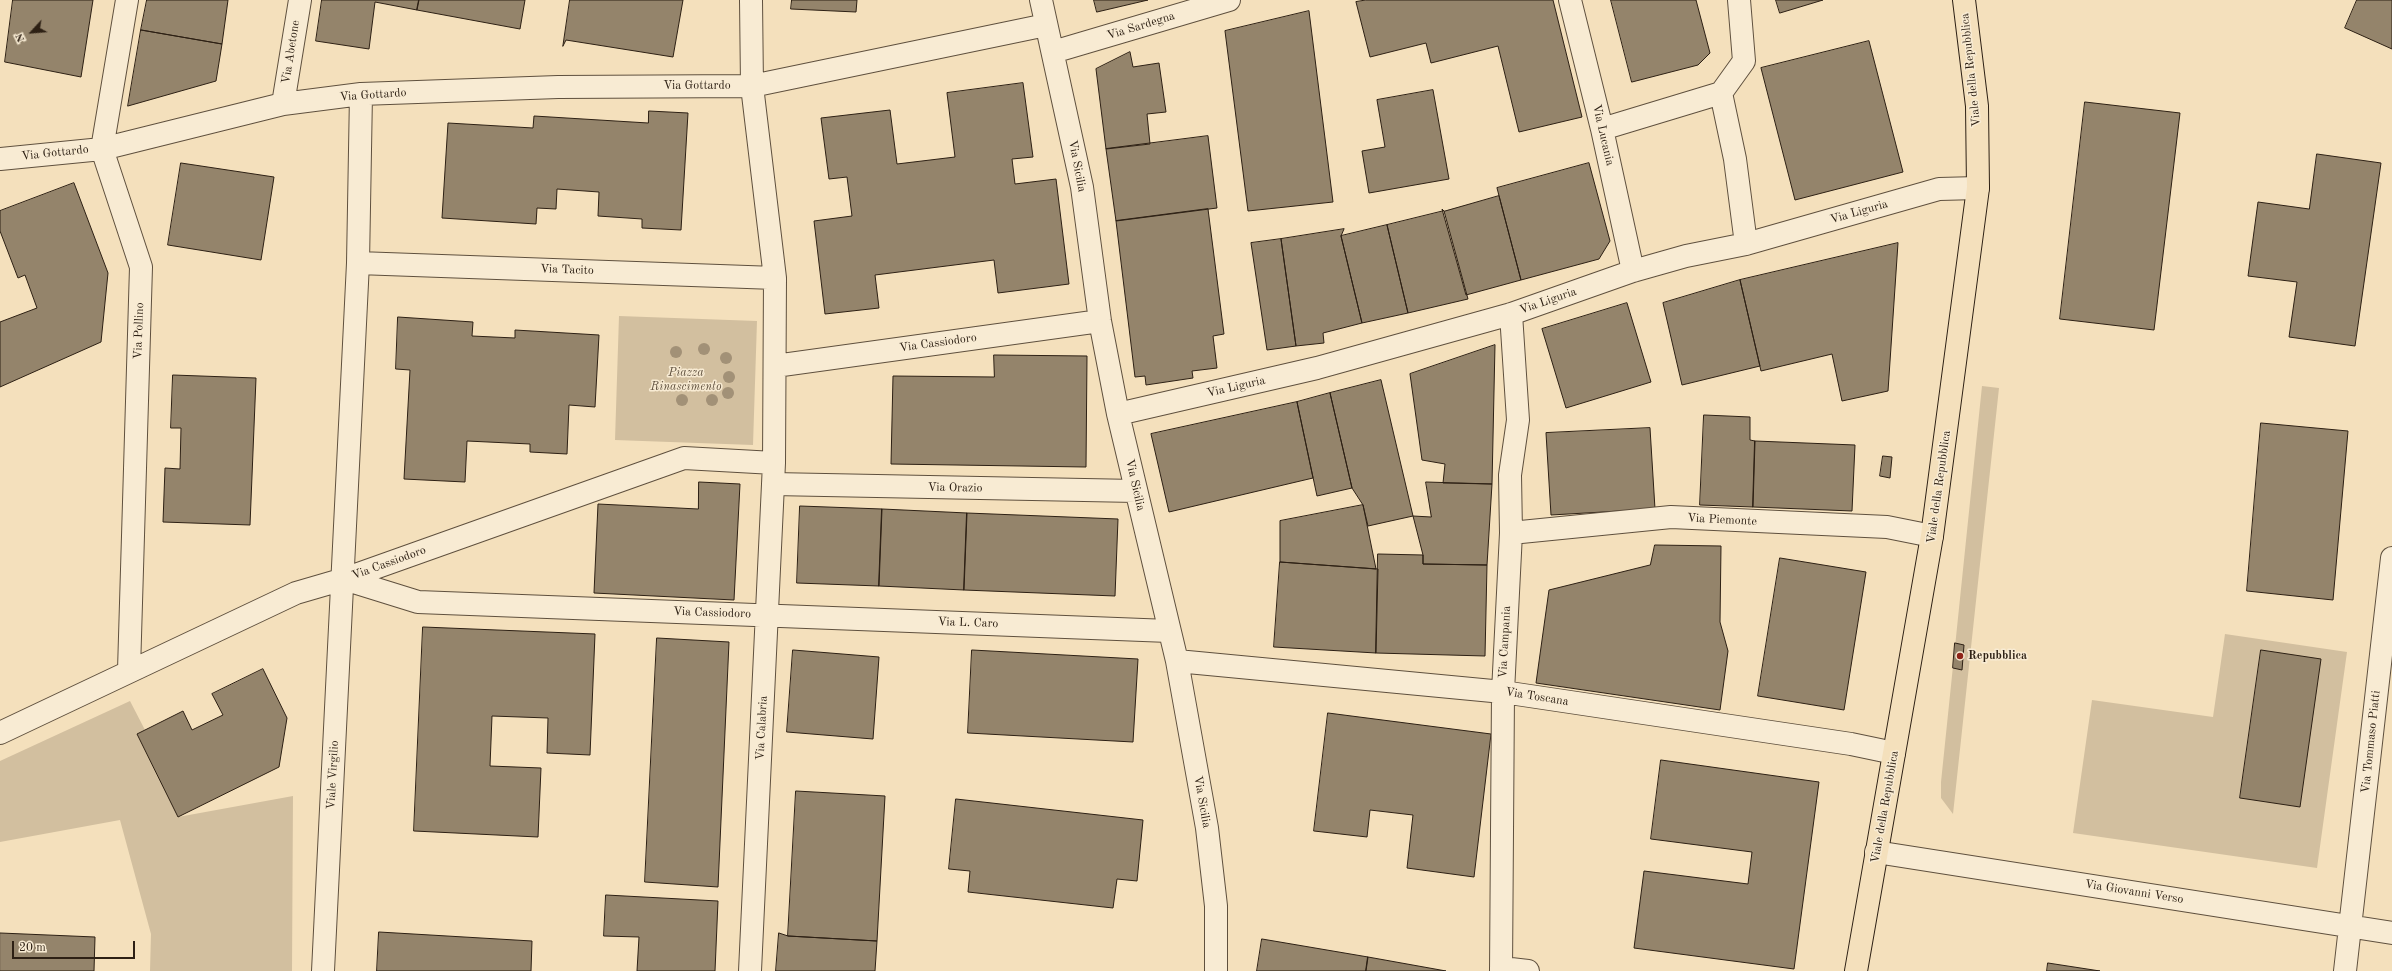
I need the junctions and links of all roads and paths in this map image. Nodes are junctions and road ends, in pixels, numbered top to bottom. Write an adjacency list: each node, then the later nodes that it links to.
1 (127, 0): 16 (street, Via Pollino)
2 (300, 0): 14 (street, Via Abetone)
3 (751, 0): 11 (street)
4 (1041, 0): 9 (street, Via Sicilia)
5 (1229, 0): 10 (street, Via Sardegna)
6 (1570, 0): 15 (street, Via Lucania)
7 (1739, 0): 12 (street)
8 (1964, 0): 18 (main road, Viale della Repubblica)
9 (1046, 25): 10 (street, Via Sicilia); 11 (street, Via Gottardo)
10 (1053, 52): 24 (street, Via Sicilia)
11 (752, 86): 13 (street, Via Gottardo); 22 (street)
12 (1721, 93): 15 (street); 19 (street)
13 (361, 94): 14 (street, Via Gottardo); 20 (street, Viale Virgilio)
14 (283, 104): 16 (street, Via Gottardo)
15 (1602, 129): 21 (street, Via Lucania)
16 (102, 149): 17 (street, Via Gottardo); 36 (street, Via Pollino)
17 (0, 159)
18 (1978, 188): 19 (street, Via Liguria); 30 (main road, Viale della Repubblica)
19 (1746, 244): 21 (street, Via Liguria)
20 (358, 263): 22 (street, Via Tacito); 32 (street, Viale Virgilio)
21 (1633, 271): 23 (street, Via Liguria)
22 (775, 278): 25 (street)
23 (1511, 314): 26 (street, Via Liguria); 29 (street, Via Campania)
24 (1100, 321): 25 (street, Via Cassiodoro); 26 (street, Via Sicilia)
25 (775, 366): 27 (street)
26 (1118, 414): 28 (street, Via Sicilia)
27 (774, 474): 28 (street, Via Orazio); 32 (street, Via Cassiodoro); 33 (street, Via Calabria)
28 (1136, 492): 34 (street, Via Sicilia)
29 (1511, 533): 30 (street, Via Piemonte); 37 (street, Via Campania)
30 (1932, 536): 39 (main road, Viale della Repubblica)
31 (2392, 558): 41 (street, Via Tommaso Piatti)
32 (344, 579): 33 (street, Via Cassiodoro); 36 (street); 44 (street, Viale Virgilio)
33 (767, 616): 34 (street, Via L. Caro); 45 (street, Via Calabria)
34 (1169, 631): 35 (street, Via Sicilia)
35 (1177, 661): 37 (street, Via Toscana); 46 (street, Via Sicilia)
36 (129, 670): 38 (street)
37 (1503, 692): 39 (street, Via Toscana); 43 (street, Via Campania)
38 (0, 733)
39 (1894, 753): 40 (main road, Viale della Repubblica)
40 (1876, 852): 41 (street, Via Giovanni Verso); 48 (main road, Viale della Repubblica)
41 (2352, 926): 42 (street, Via Giovanni Verso); 49 (street, Via Tommaso Piatti)
42 (2392, 933)
43 (1502, 970): 47 (street)
44 (323, 971)
45 (750, 971)
46 (1216, 971)
47 (1528, 971)
48 (1856, 971)
49 (2345, 971)

